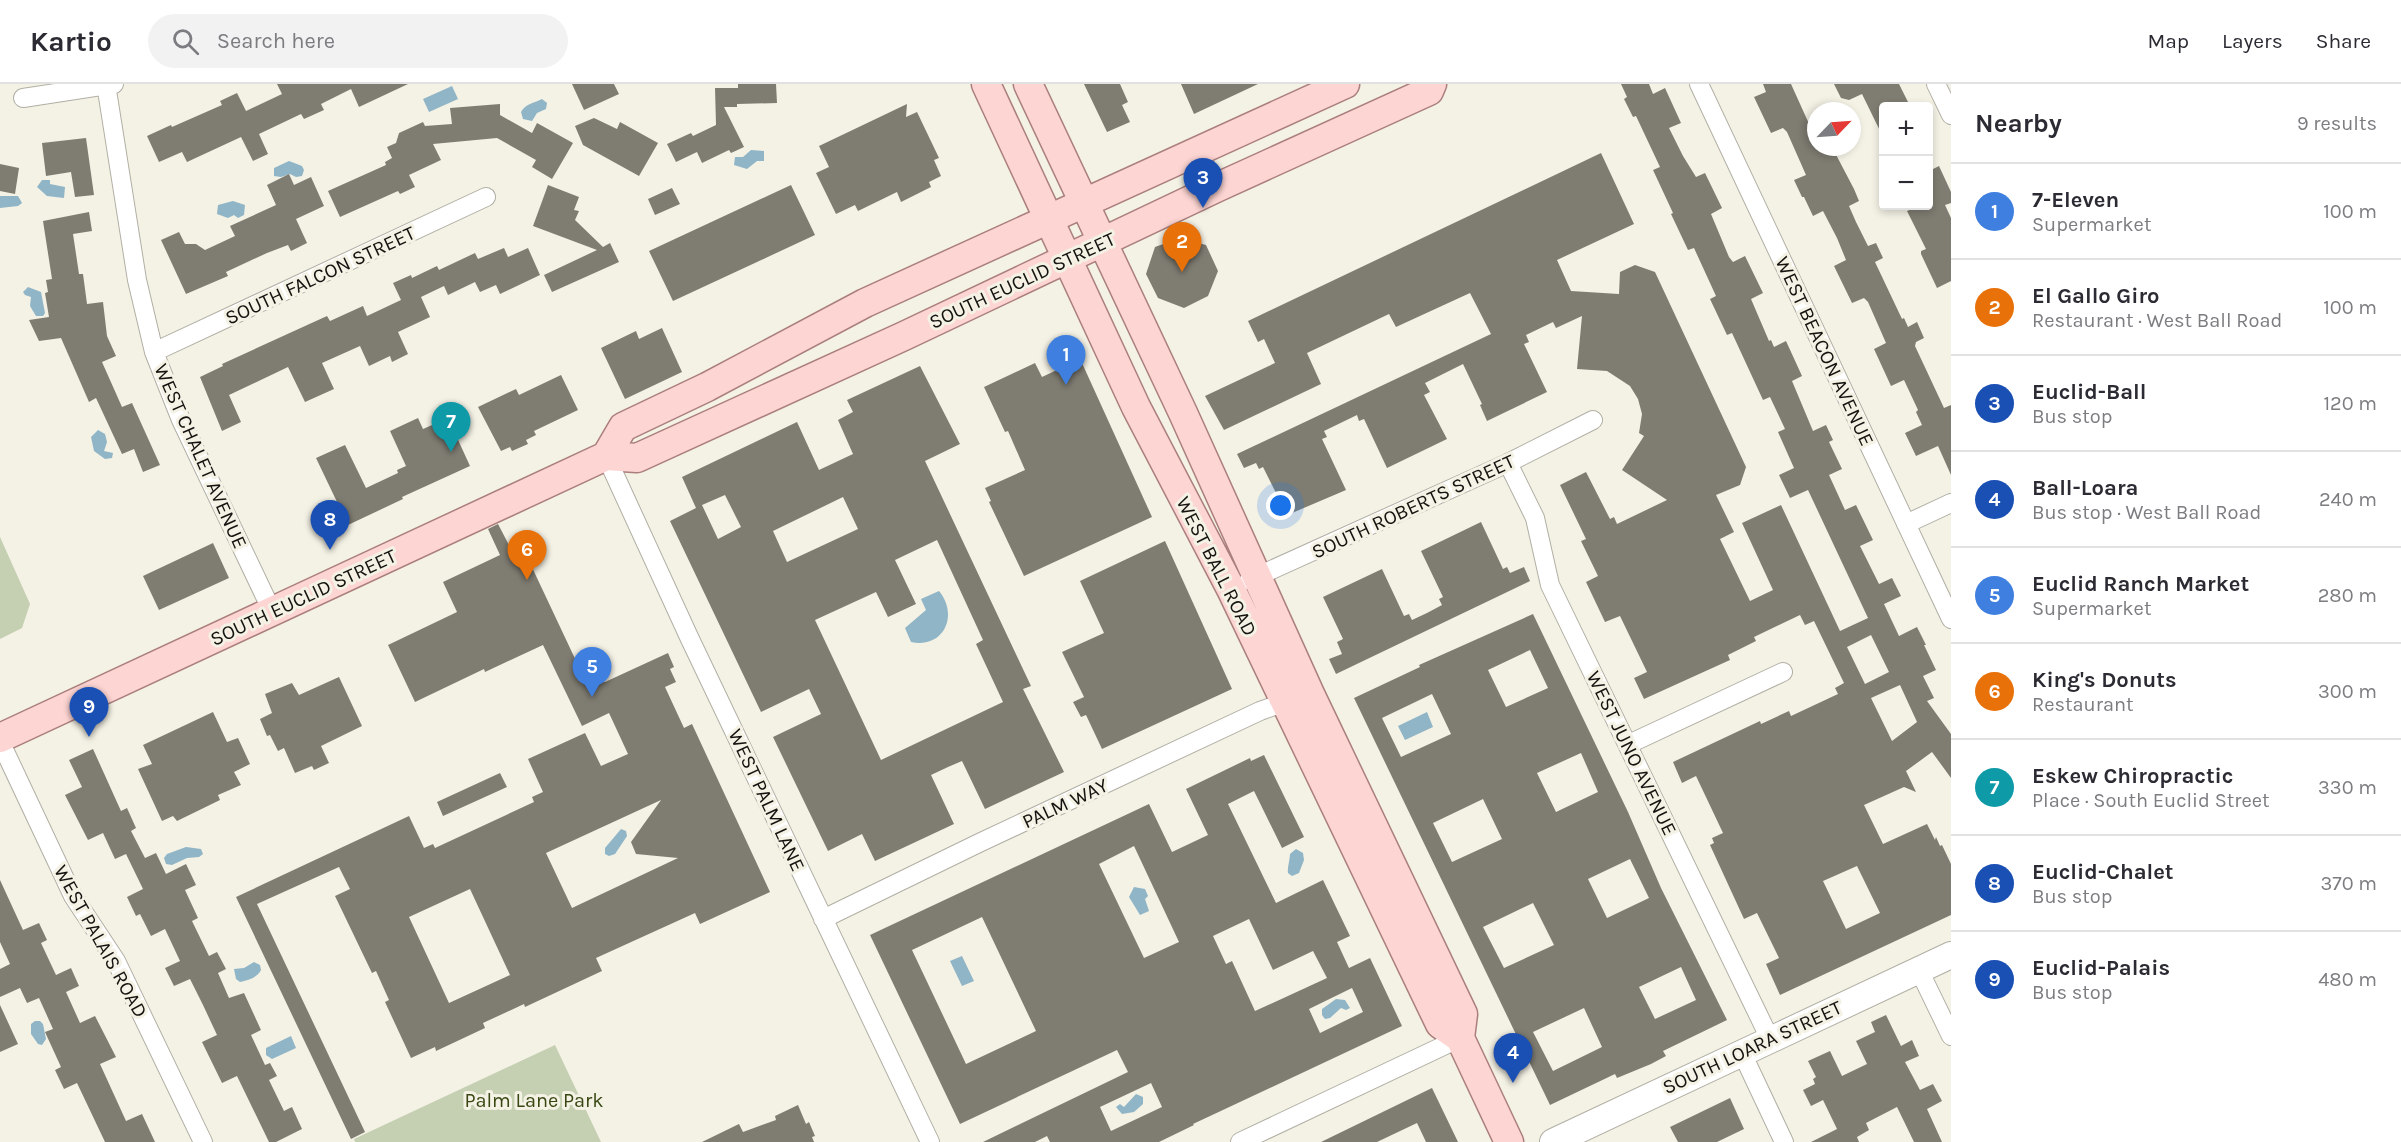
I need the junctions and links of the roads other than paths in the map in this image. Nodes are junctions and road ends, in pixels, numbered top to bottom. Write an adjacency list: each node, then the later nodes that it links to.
1 (109, 84): 8 (street); 15 (street, WEST CHALET AVENUE)
2 (986, 84): 12 (main road, WEST BALL ROAD)
3 (1028, 84): 11 (main road, WEST BALL ROAD)
4 (1345, 84): 11 (main road)
5 (1432, 84): 13 (main road, SOUTH EUCLID STREET)
6 (1700, 84): 20 (street, WEST BEACON AVENUE)
7 (1936, 84): 9 (street)
8 (23, 98)
9 (1951, 116)
10 (486, 197): 15 (street, SOUTH FALCON STREET)
11 (1083, 202): 12 (main road); 13 (main road, WEST BALL ROAD)
12 (1048, 219): 14 (main road, WEST BALL ROAD); 17 (main road)
13 (1102, 242): 14 (main road, SOUTH EUCLID STREET); 21 (main road, WEST BALL ROAD)
14 (1067, 259): 17 (main road, SOUTH EUCLID STREET); 21 (main road, WEST BALL ROAD)
15 (154, 352): 22 (street, WEST CHALET AVENUE)
16 (1593, 420): 18 (street, SOUTH ROBERTS STREET)
17 (606, 456): 22 (main road, SOUTH EUCLID STREET); 28 (street, WEST PALM LANE)
18 (1508, 463): 21 (street, SOUTH ROBERTS STREET); 27 (street, WEST JUNO AVENUE)
19 (1951, 503): 20 (street)
20 (1906, 524): 23 (street, WEST BEACON AVENUE)
21 (1244, 583): 25 (main road, WEST BALL ROAD)
22 (272, 611): 26 (main road, SOUTH EUCLID STREET)
23 (1951, 618)
24 (1783, 672): 27 (street)
25 (1298, 698): 28 (street, PALM WAY); 32 (main road, WEST BALL ROAD)
26 (0, 739): 35 (street, WEST PALAIS ROAD)
27 (1629, 744): 33 (street, WEST JUNO AVENUE)
28 (823, 918): 36 (street, WEST PALM LANE)
29 (1951, 955): 30 (street, SOUTH LOARA STREET)
30 (1919, 970): 31 (street); 33 (street, SOUTH LOARA STREET)
31 (1951, 1036)
32 (1460, 1038): 37 (street); 38 (main road, WEST BALL ROAD)
33 (1770, 1039): 34 (street, SOUTH LOARA STREET)
34 (1742, 1053): 39 (street, SOUTH LOARA STREET); 40 (street)
35 (203, 1142)
36 (930, 1142)
37 (1240, 1142)
38 (1509, 1142)
39 (1553, 1142)
40 (1784, 1142)

